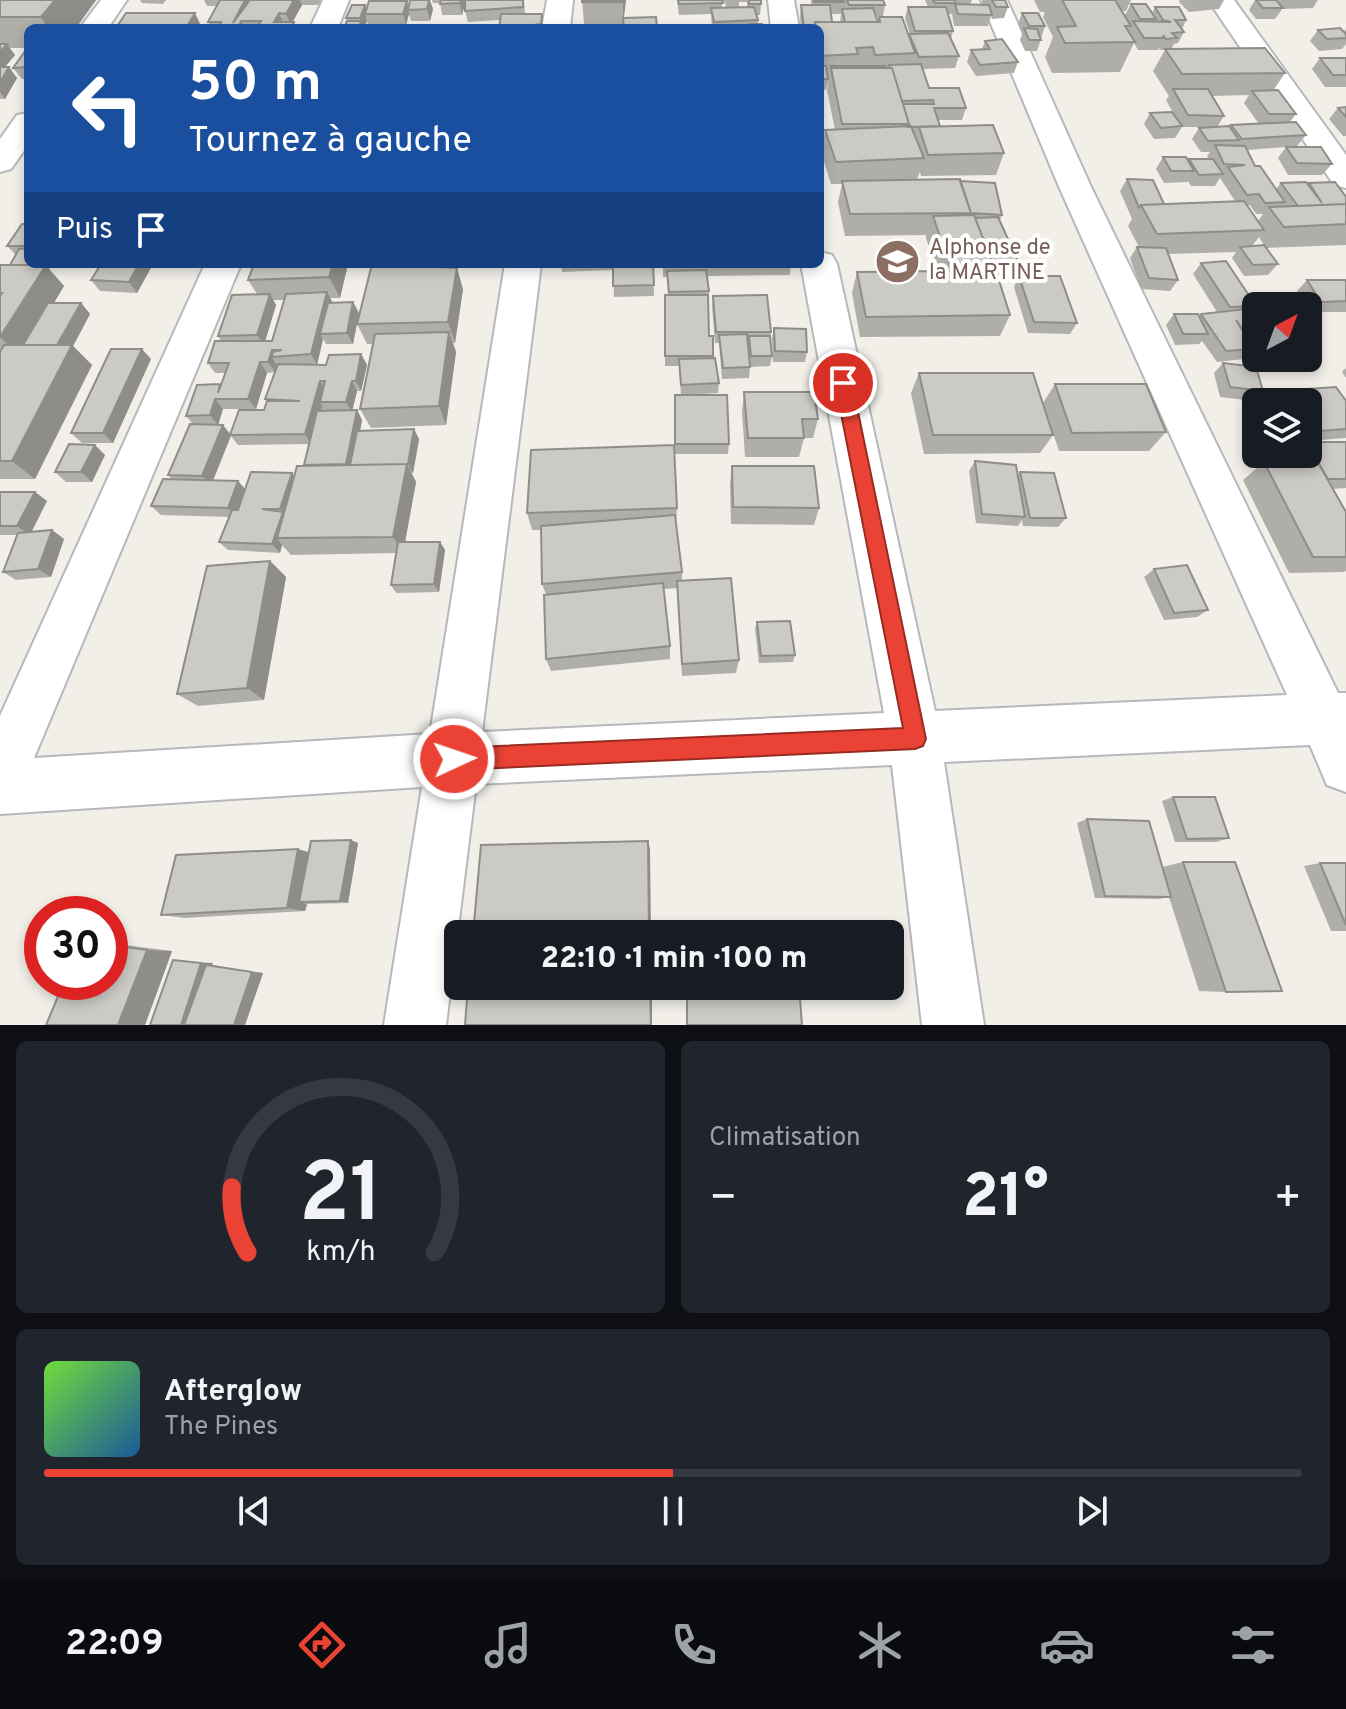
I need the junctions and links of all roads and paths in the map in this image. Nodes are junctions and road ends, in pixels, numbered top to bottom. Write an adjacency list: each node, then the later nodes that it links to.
1 (114, 0): 7 (street)
2 (336, 0): 8 (street)
3 (560, 0): 9 (street)
4 (781, 0): 10 (street)
5 (994, 0): 17 (street)
6 (1221, 0): 13 (street)
7 (97, 24)
8 (326, 24)
9 (557, 24)
10 (784, 24)
11 (24, 128): 12 (street)
12 (0, 162)
13 (1346, 178)
14 (221, 268): 21 (street)
15 (522, 268): 19 (street)
16 (820, 268): 18 (street)
17 (1335, 718): 18 (street); 20 (street)
18 (915, 739): 19 (street); 24 (street)
19 (454, 759): 22 (street); 23 (street)
20 (1346, 766)
21 (0, 776)
22 (0, 787)
23 (415, 1025)
24 (953, 1025)

